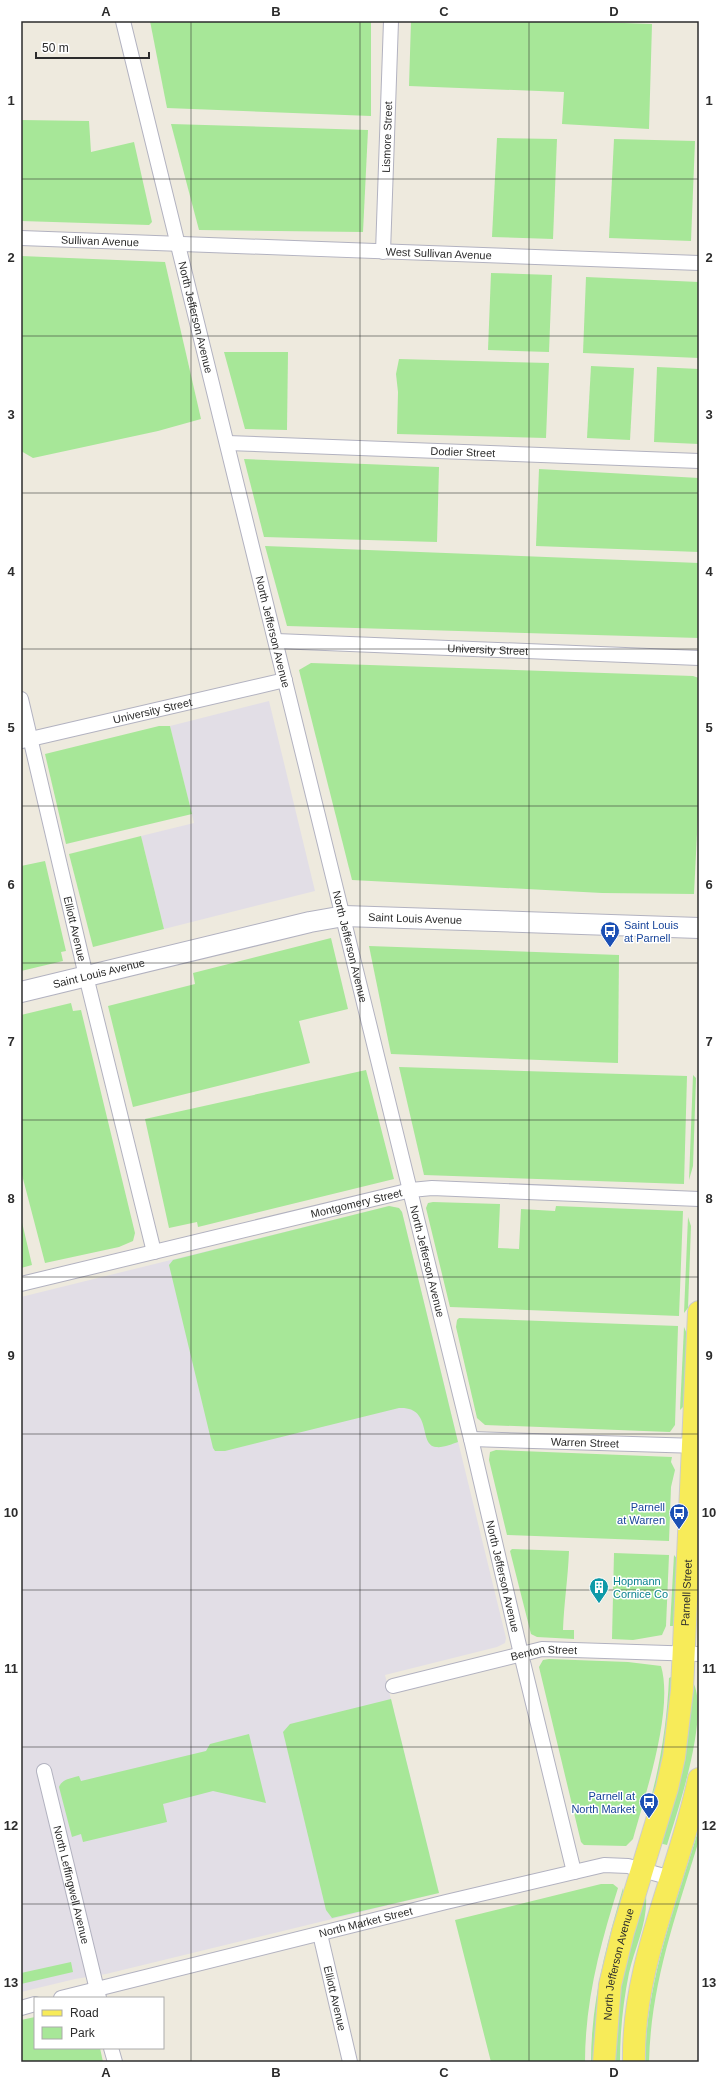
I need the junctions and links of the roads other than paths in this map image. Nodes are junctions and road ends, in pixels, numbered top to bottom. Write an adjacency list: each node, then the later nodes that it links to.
1 (123, 21): 4 (street, North Jefferson Avenue)
2 (391, 21): 5 (street, Lismore Street)
3 (21, 238): 4 (street, Sullivan Avenue)
4 (178, 245): 5 (street, West Sullivan Avenue); 7 (street, North Jefferson Avenue)
5 (383, 252): 6 (street, West Sullivan Avenue)
6 (699, 263)
7 (228, 443): 8 (street, Dodier Street); 9 (street, North Jefferson Avenue)
8 (699, 461)
9 (276, 641): 10 (street, University Street); 11 (street, North Jefferson Avenue)
10 (699, 658)
11 (285, 680): 13 (street, University Street); 14 (street, North Jefferson Avenue)
12 (21, 699): 13 (street, Elliott Avenue)
13 (26, 740): 16 (street, Elliott Avenue)
14 (344, 916): 15 (street, Saint Louis Avenue); 16 (street, Saint Louis Avenue); 18 (street, North Jefferson Avenue)
15 (699, 928)
16 (86, 976): 17 (street, Saint Louis Avenue); 20 (street, Elliott Avenue)
17 (21, 992)
18 (411, 1190): 19 (street, Montgomery Street); 20 (street, Montgomery Street); 23 (street, North Jefferson Avenue)
19 (699, 1199)
20 (154, 1252): 21 (street, Montgomery Street)
21 (21, 1284)
22 (699, 1312): 24 (main road, Parnell Street)
23 (471, 1439): 24 (street, Warren Street); 26 (street, North Jefferson Avenue)
24 (696, 1446): 25 (main road, Parnell Street)
25 (691, 1653): 26 (street, Benton Street); 30 (main road, Parnell Street)
26 (521, 1654): 27 (street, Benton Street); 31 (street, North Jefferson Avenue)
27 (393, 1686)
28 (44, 1771): 34 (street, North Leffingwell Avenue)
29 (699, 1779): 32 (main road)
30 (642, 1868): 31 (street, North Market Street); 32 (street, North Market Street); 41 (main road, North Jefferson Avenue)
31 (574, 1872): 33 (street, North Market Street)
32 (671, 1878): 42 (main road)
33 (320, 1934): 34 (street, North Market Street); 40 (street, Elliott Avenue)
34 (98, 1994): 35 (street, North Market Street)
35 (70, 1997)
36 (34, 2004): 37 (street)
37 (21, 2008)
38 (111, 2049): 39 (street)
39 (115, 2062)
40 (350, 2062)
41 (604, 2062)
42 (634, 2062)

